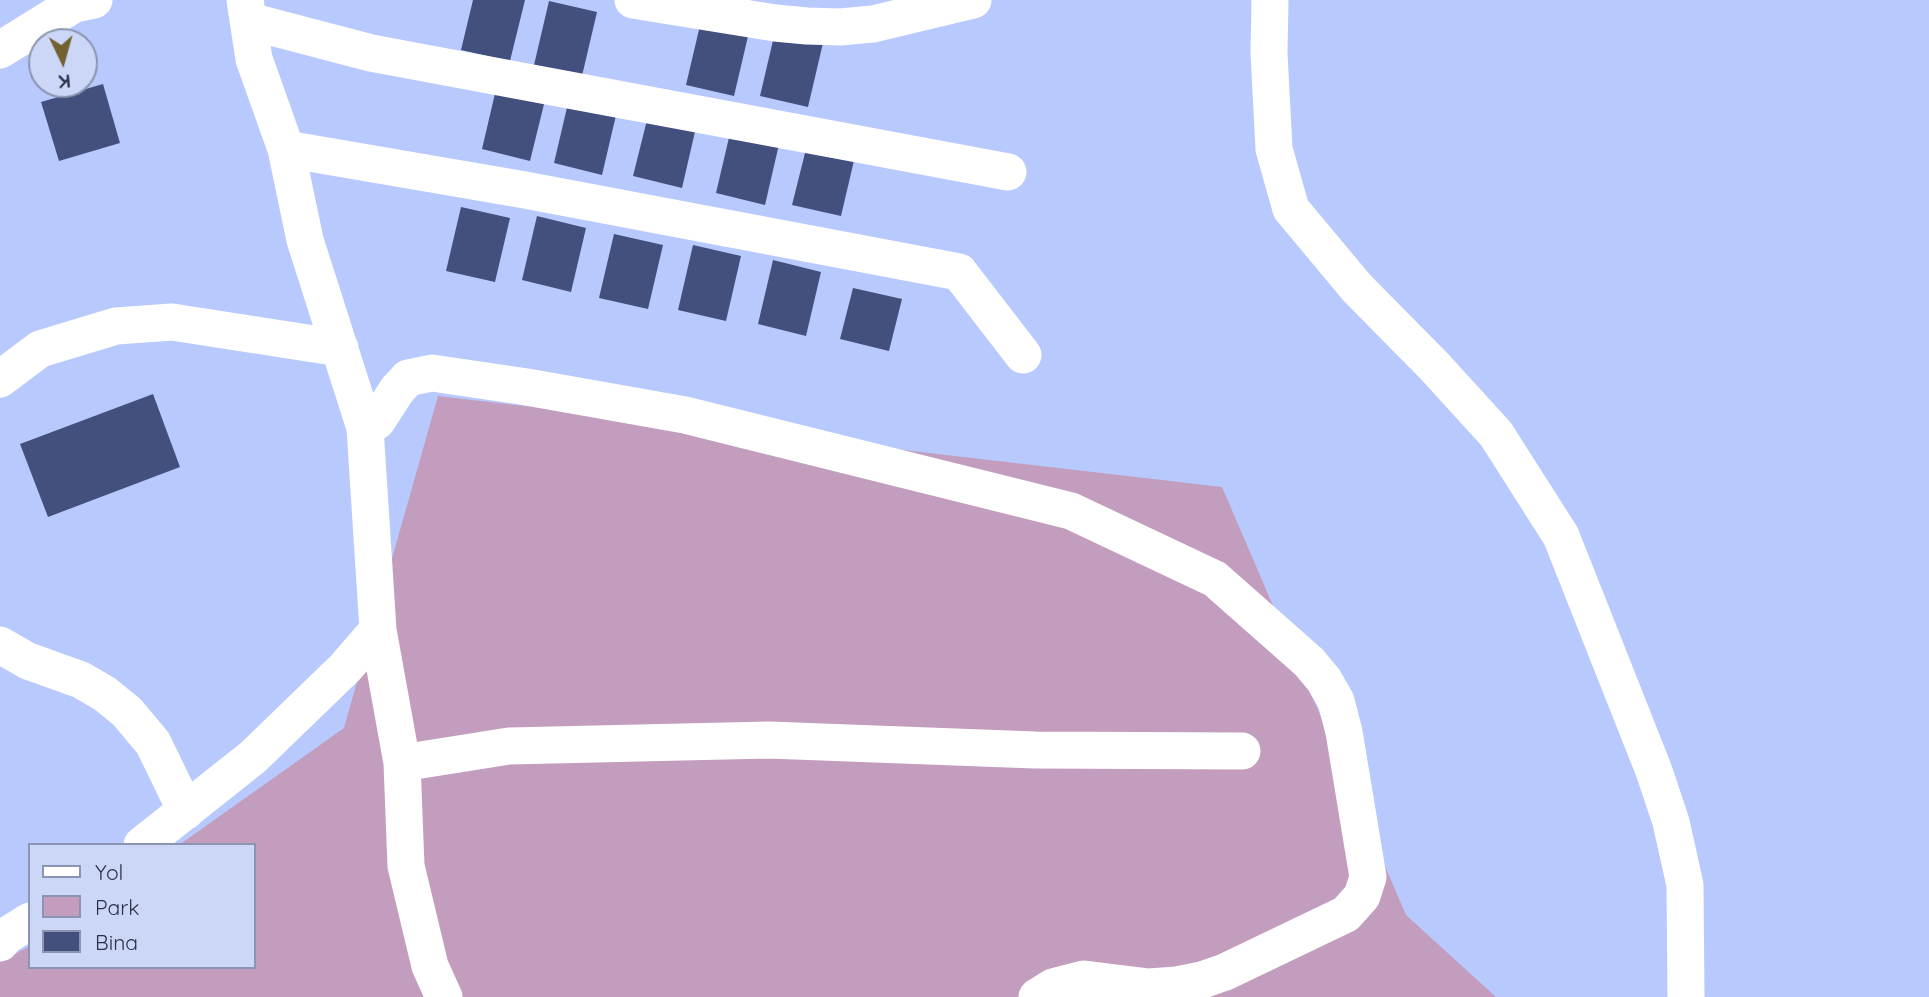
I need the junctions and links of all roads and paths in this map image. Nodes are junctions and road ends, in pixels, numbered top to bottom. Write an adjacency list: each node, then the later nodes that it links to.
1 (94, 0): 6 (street)
2 (633, 0): 3 (street)
3 (973, 0)
4 (1270, 0): 24 (street)
5 (247, 10): 7 (street); 8 (street)
6 (0, 50)
7 (286, 149): 9 (street); 10 (street)
8 (1008, 172)
9 (340, 348): 11 (street); 12 (street)
10 (1023, 355)
11 (0, 379)
12 (365, 428): 13 (street); 21 (street)
13 (378, 630): 16 (street); 17 (street)
14 (0, 645): 17 (street)
15 (1242, 751): 16 (street)
16 (402, 763): 22 (street)
17 (186, 811): 18 (street)
18 (145, 843)
19 (28, 922): 20 (street)
20 (0, 943)
21 (1147, 992): 23 (street)
22 (444, 997)
23 (1037, 997)
24 (1686, 997)

